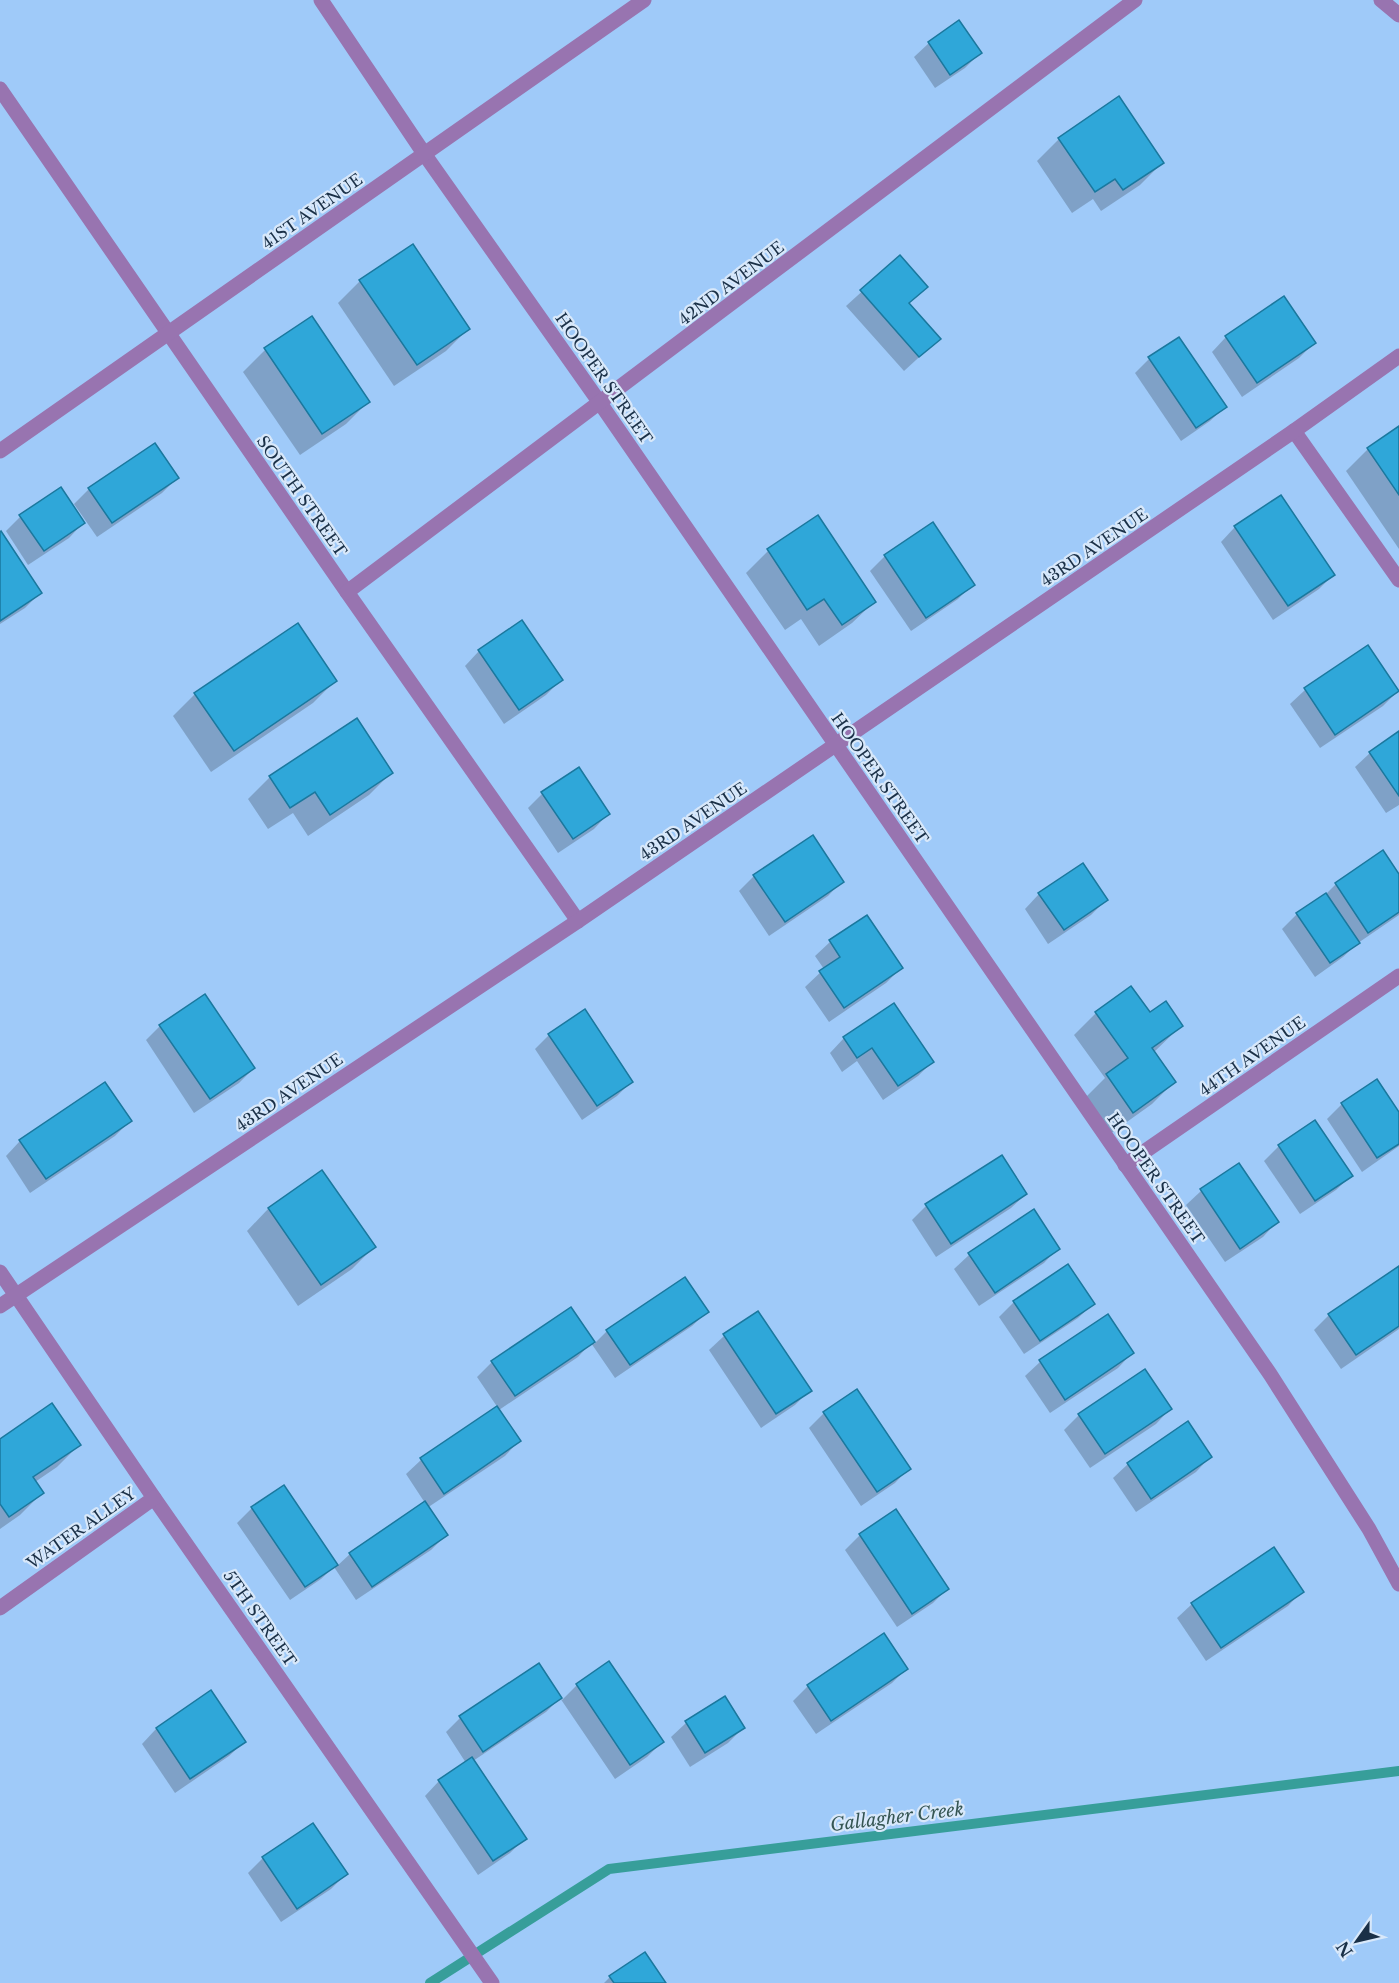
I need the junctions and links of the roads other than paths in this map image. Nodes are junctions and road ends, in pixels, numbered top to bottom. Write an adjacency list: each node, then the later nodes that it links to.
1 (321, 0): 7 (street, HOOPER STREET)
2 (644, 0): 7 (street, 41ST AVENUE)
3 (1135, 0): 10 (street, 42ND AVENUE)
4 (1381, 0): 5 (street)
5 (1399, 15)
6 (0, 89): 8 (street, SOUTH STREET)
7 (425, 155): 8 (street, 41ST AVENUE); 10 (street, HOOPER STREET)
8 (168, 334): 12 (street, 41ST AVENUE); 14 (street, SOUTH STREET)
9 (1399, 357): 11 (street, 43RD AVENUE)
10 (600, 403): 14 (street, 42ND AVENUE); 15 (street, HOOPER STREET)
11 (1294, 431): 13 (street); 15 (street, 43RD AVENUE)
12 (0, 451)
13 (1399, 580)
14 (347, 592): 16 (street, SOUTH STREET)
15 (836, 746): 16 (street, 43RD AVENUE); 18 (street, HOOPER STREET)
16 (578, 921): 20 (street, 43RD AVENUE)
17 (1399, 976): 18 (street, 44TH AVENUE)
18 (1125, 1165): 23 (street, HOOPER STREET)
19 (0, 1272): 20 (street, 5TH STREET)
20 (16, 1295): 21 (street, 43RD AVENUE); 22 (street, 5TH STREET)
21 (0, 1306)
22 (154, 1498): 24 (street, WATER ALLEY); 25 (street, 5TH STREET)
23 (1399, 1584)
24 (0, 1608)
25 (492, 1983)

